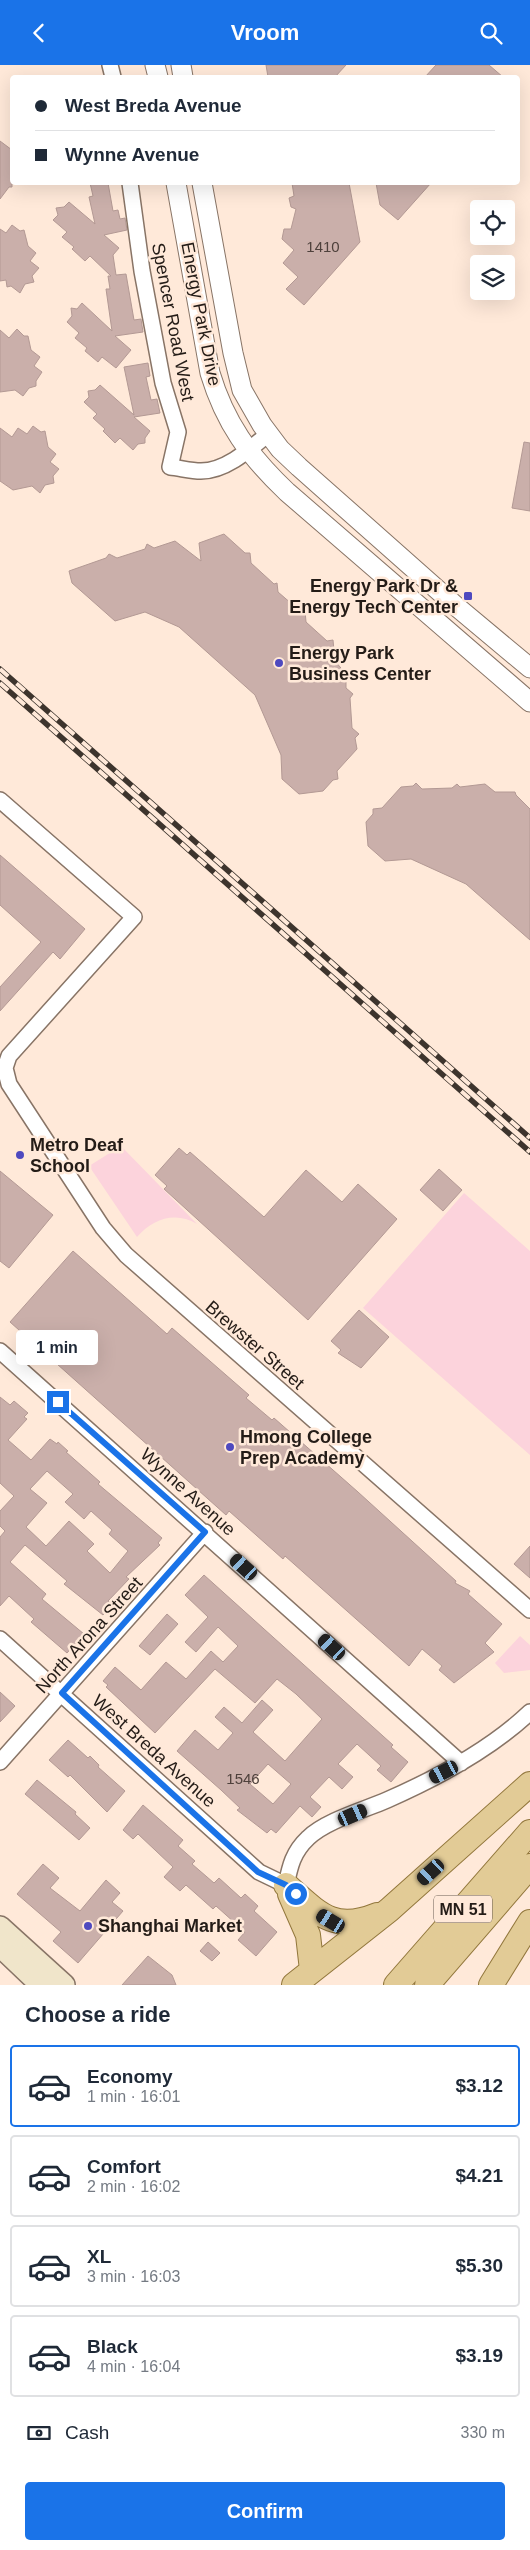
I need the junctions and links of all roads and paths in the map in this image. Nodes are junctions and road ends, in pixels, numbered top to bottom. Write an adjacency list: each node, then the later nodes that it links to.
1 (130, 185): 5 (street, Spencer Road West)
2 (176, 185): 5 (street, Energy Park Drive)
3 (202, 185): 4 (street, Energy Park Drive)
4 (268, 434): 5 (street); 6 (street, Energy Park Drive)
5 (248, 451): 7 (street, Energy Park Drive)
6 (530, 668)
7 (530, 702)
8 (0, 800): 11 (street, Brewster Street)
9 (0, 1351): 10 (street, Wynne Avenue)
10 (205, 1532): 13 (street, North Arona Street); 16 (street, Wynne Avenue)
11 (530, 1610)
12 (0, 1639): 13 (street, West Breda Avenue)
13 (62, 1693): 15 (street, North Arona Street); 20 (street, West Breda Avenue)
14 (530, 1712): 16 (street)
15 (0, 1762)
16 (462, 1763): 20 (street)
17 (530, 1784): 21 (main road)
18 (530, 1832): 29 (main road, MN 51)
19 (530, 1867): 30 (main road, MN 51)
20 (286, 1885): 21 (main road); 25 (main road)
21 (389, 1910): 25 (main road)
22 (530, 1922): 31 (main road)
23 (0, 1927): 27 (main road)
24 (0, 1946): 26 (main road)
25 (312, 1970): 28 (main road)
26 (41, 1985)
27 (64, 1985)
28 (294, 1985)
29 (396, 1985)
30 (427, 1985)
31 (491, 1985)

